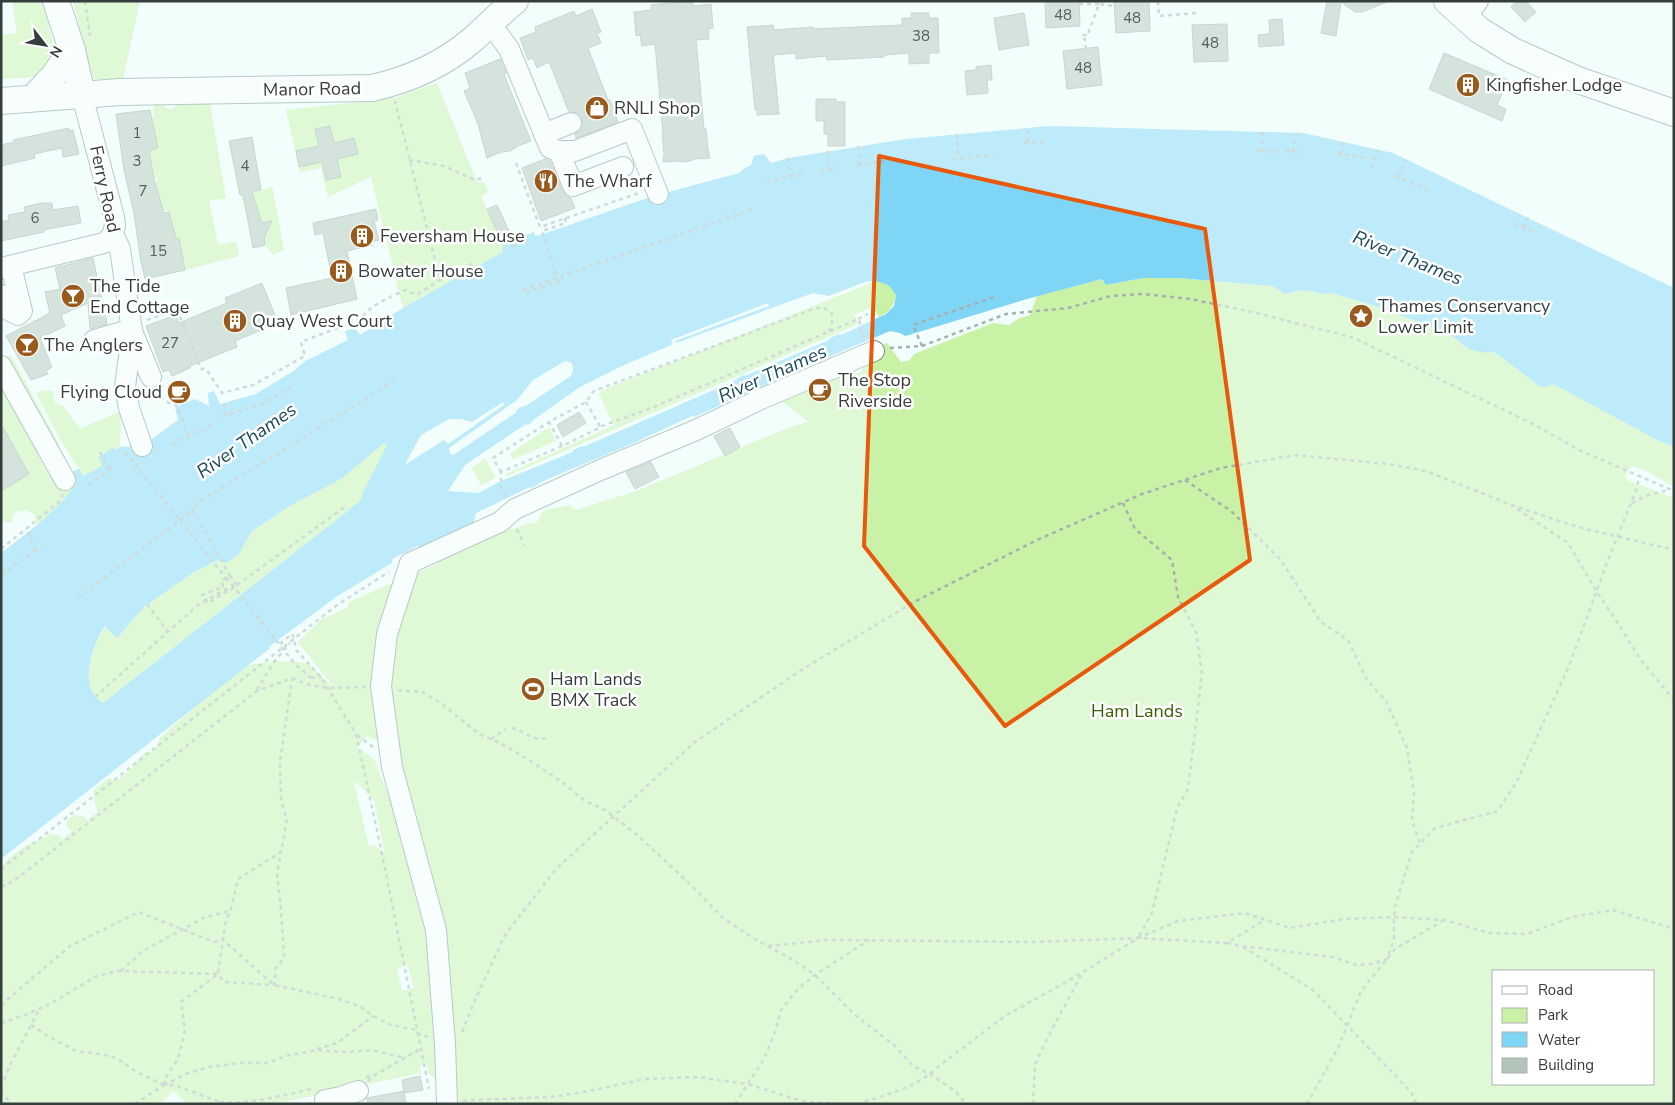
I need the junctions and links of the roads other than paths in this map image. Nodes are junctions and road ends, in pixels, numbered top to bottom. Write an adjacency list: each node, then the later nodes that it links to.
1 (56, 1): 6 (main road, Ferry Road)
2 (515, 1): 5 (main road, Manor Road)
3 (1447, 1): 4 (main road)
4 (1472, 10): 10 (main road)
5 (490, 23): 7 (main road, Manor Road); 12 (street)
6 (72, 50): 7 (main road, Ferry Road); 8 (main road)
7 (82, 95): 8 (main road, Manor Road); 16 (street, Ferry Road)
8 (34, 97): 9 (main road, Manor Road)
9 (1, 101)
10 (1674, 113)
11 (571, 124): 12 (street)
12 (544, 134): 13 (street)
13 (559, 151): 14 (street); 15 (street)
14 (623, 167)
15 (658, 194)
16 (113, 234): 17 (street); 19 (street, Ferry Road)
17 (6, 267): 18 (street)
18 (1, 295)
19 (131, 328): 20 (street); 23 (street, Ferry Road); 24 (street)
20 (94, 340)
21 (872, 346): 26 (street)
22 (1, 366): 25 (street)
23 (151, 377)
24 (133, 449)
25 (66, 485)
26 (445, 1100)

